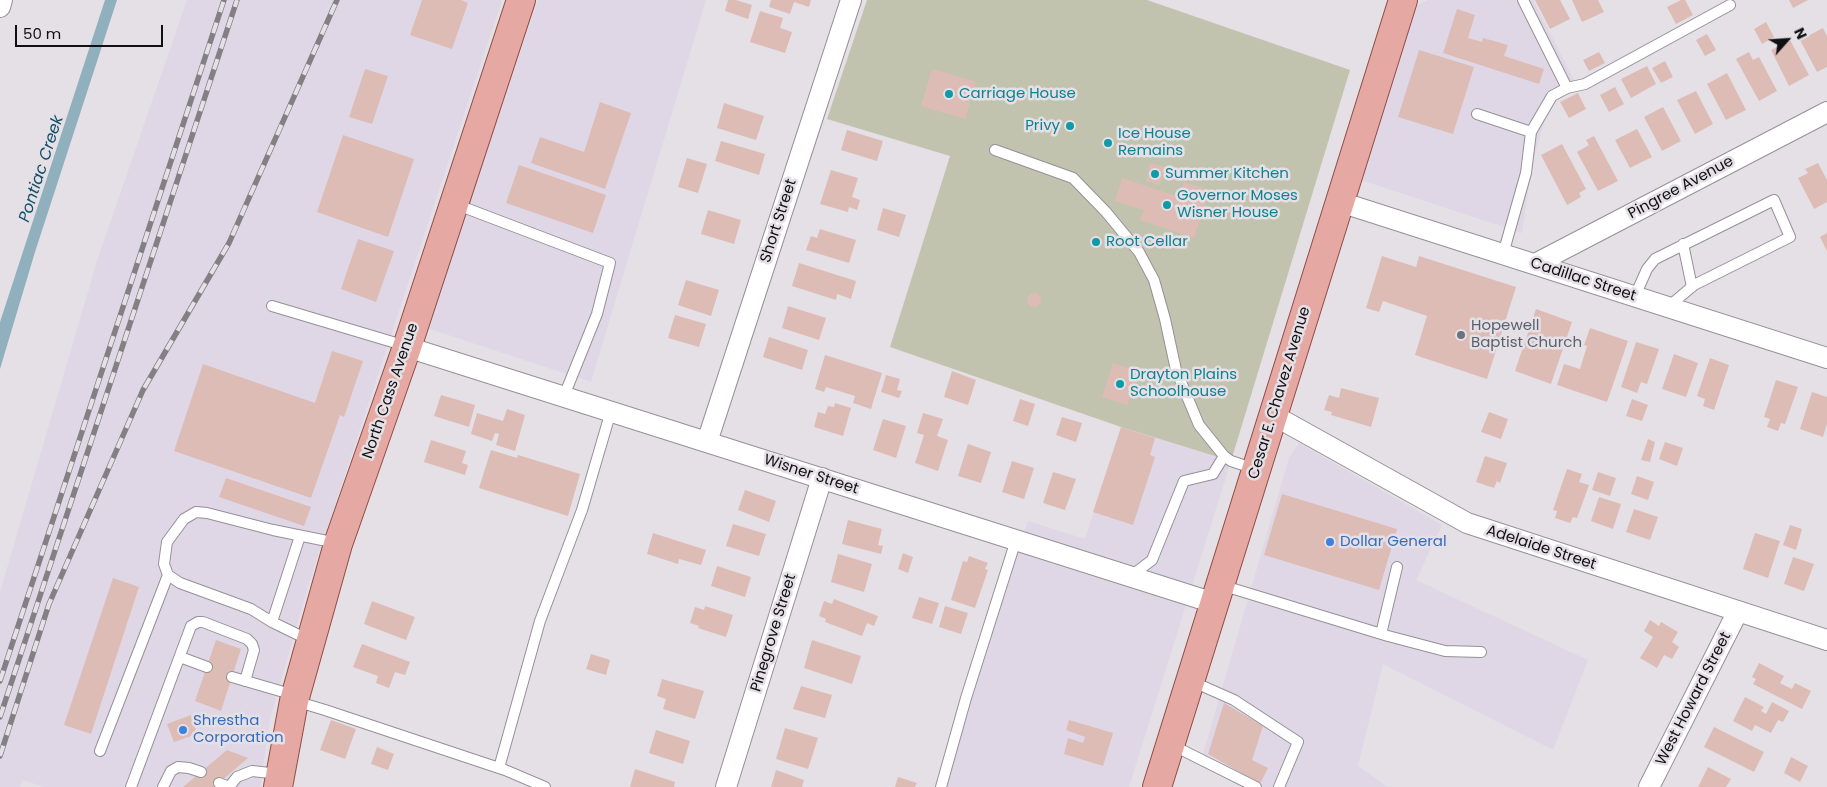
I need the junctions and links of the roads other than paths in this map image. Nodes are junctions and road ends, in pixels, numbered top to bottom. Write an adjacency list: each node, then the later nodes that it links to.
1 (2, 0): 7 (street)
2 (521, 0): 14 (main road, North Cass Avenue)
3 (851, 0): 27 (street, Short Street)
4 (1403, 0): 13 (main road, Cesar E. Chavez Avenue)
5 (1523, 0): 8 (lane)
6 (1730, 5): 8 (lane)
7 (0, 7)
8 (1567, 88): 11 (lane)
9 (1827, 112): 17 (street, Pingree Avenue)
10 (1477, 114): 11 (lane)
11 (1531, 132): 16 (lane)
12 (995, 150): 28 (lane)
13 (1340, 202): 16 (street, Cadillac Street); 26 (main road, Cesar E. Chavez Avenue)
14 (454, 204): 22 (main road, North Cass Avenue); 24 (lane)
15 (1684, 244): 18 (lane); 18 (lane); 19 (lane)
16 (1503, 254): 17 (street, Cadillac Street)
17 (1535, 264): 19 (street, Cadillac Street)
18 (1692, 287): 21 (lane)
19 (1635, 296): 21 (street, Cadillac Street)
20 (272, 306): 22 (lane)
21 (1668, 307): 23 (street, Cadillac Street)
22 (407, 347): 24 (street, Wisner Street); 33 (main road, North Cass Avenue)
23 (1827, 358)
24 (564, 396): 25 (street, Wisner Street)
25 (611, 411): 27 (street, Wisner Street); 52 (lane)
26 (1273, 415): 29 (main road, Cesar E. Chavez Avenue); 38 (street, Adelaide Street)
27 (707, 442): 30 (street, Wisner Street)
28 (1224, 456): 29 (lane); 36 (lane)
29 (1256, 469): 37 (main road, Cesar E. Chavez Avenue)
30 (822, 478): 32 (street, Wisner Street); 59 (street, Pinegrove Street)
31 (300, 536): 33 (lane); 35 (lane); 39 (lane)
32 (1016, 540): 36 (street, Wisner Street); 60 (lane)
33 (338, 544): 42 (main road, North Cass Avenue)
34 (1397, 567): 40 (lane)
35 (168, 575): 39 (lane); 51 (lane)
36 (1131, 576): 37 (street, Wisner Street)
37 (1217, 594): 40 (lane); 48 (main road, Cesar E. Chavez Avenue)
38 (1738, 611): 41 (street, Adelaide Street); 64 (street, West Howard Street)
39 (272, 622): 42 (lane)
40 (1381, 634): 43 (lane)
41 (1827, 640)
42 (311, 641): 49 (main road, North Cass Avenue)
43 (1481, 652)
44 (180, 657): 45 (lane); 47 (lane); 56 (lane)
45 (207, 667)
46 (232, 677): 47 (lane)
47 (245, 680): 49 (lane)
48 (1190, 681): 50 (main road, Cesar E. Chavez Avenue); 63 (lane)
49 (295, 698): 52 (lane); 54 (main road, North Cass Avenue)
50 (1170, 744): 61 (main road, Cesar E. Chavez Avenue); 62 (lane)
51 (100, 751)
52 (499, 768): 58 (lane)
53 (201, 772): 57 (lane)
54 (278, 781): 55 (lane)
55 (226, 786)
56 (131, 787)
57 (164, 787)
58 (545, 787)
59 (726, 787)
60 (941, 787)
61 (1157, 787)
62 (1256, 787)
63 (1279, 787)
64 (1649, 787)

